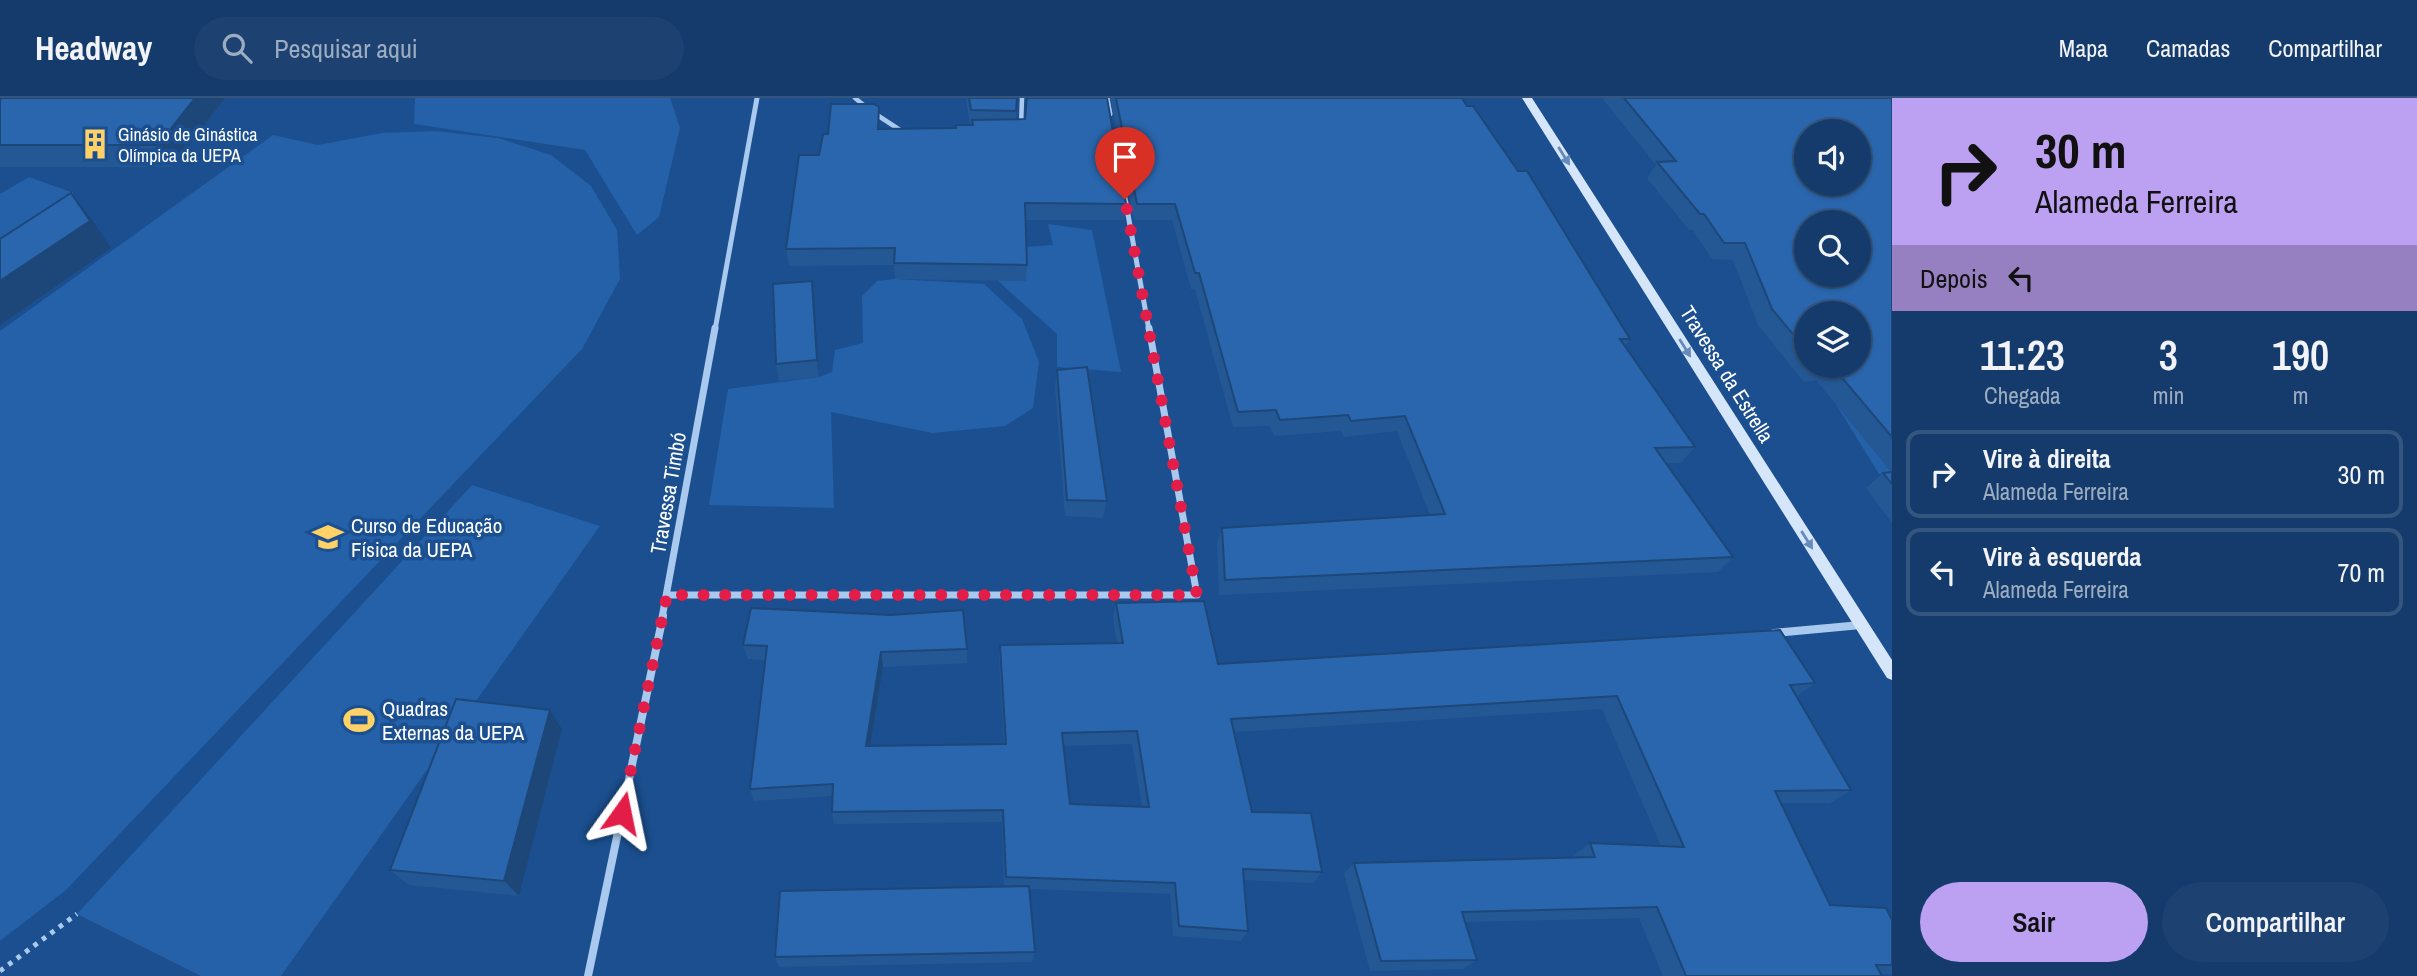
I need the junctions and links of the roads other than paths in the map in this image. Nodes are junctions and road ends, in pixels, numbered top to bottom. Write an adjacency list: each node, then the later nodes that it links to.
1 (757, 98): 10 (street, Travessa Timbó)
2 (855, 98): 7 (lane)
3 (1022, 98): 8 (lane)
4 (1107, 98): 6 (street)
5 (1527, 98): 11 (street, Travessa da Estrella, one-way to 11)
6 (1111, 120)
7 (909, 130)
8 (1020, 132)
9 (1123, 188): 10 (street)
10 (667, 595): 14 (street, Travessa Timbó)
11 (1861, 625): 12 (street); 13 (street, Travessa da Estrella)
12 (1769, 633)
13 (1892, 673)
14 (588, 976)

